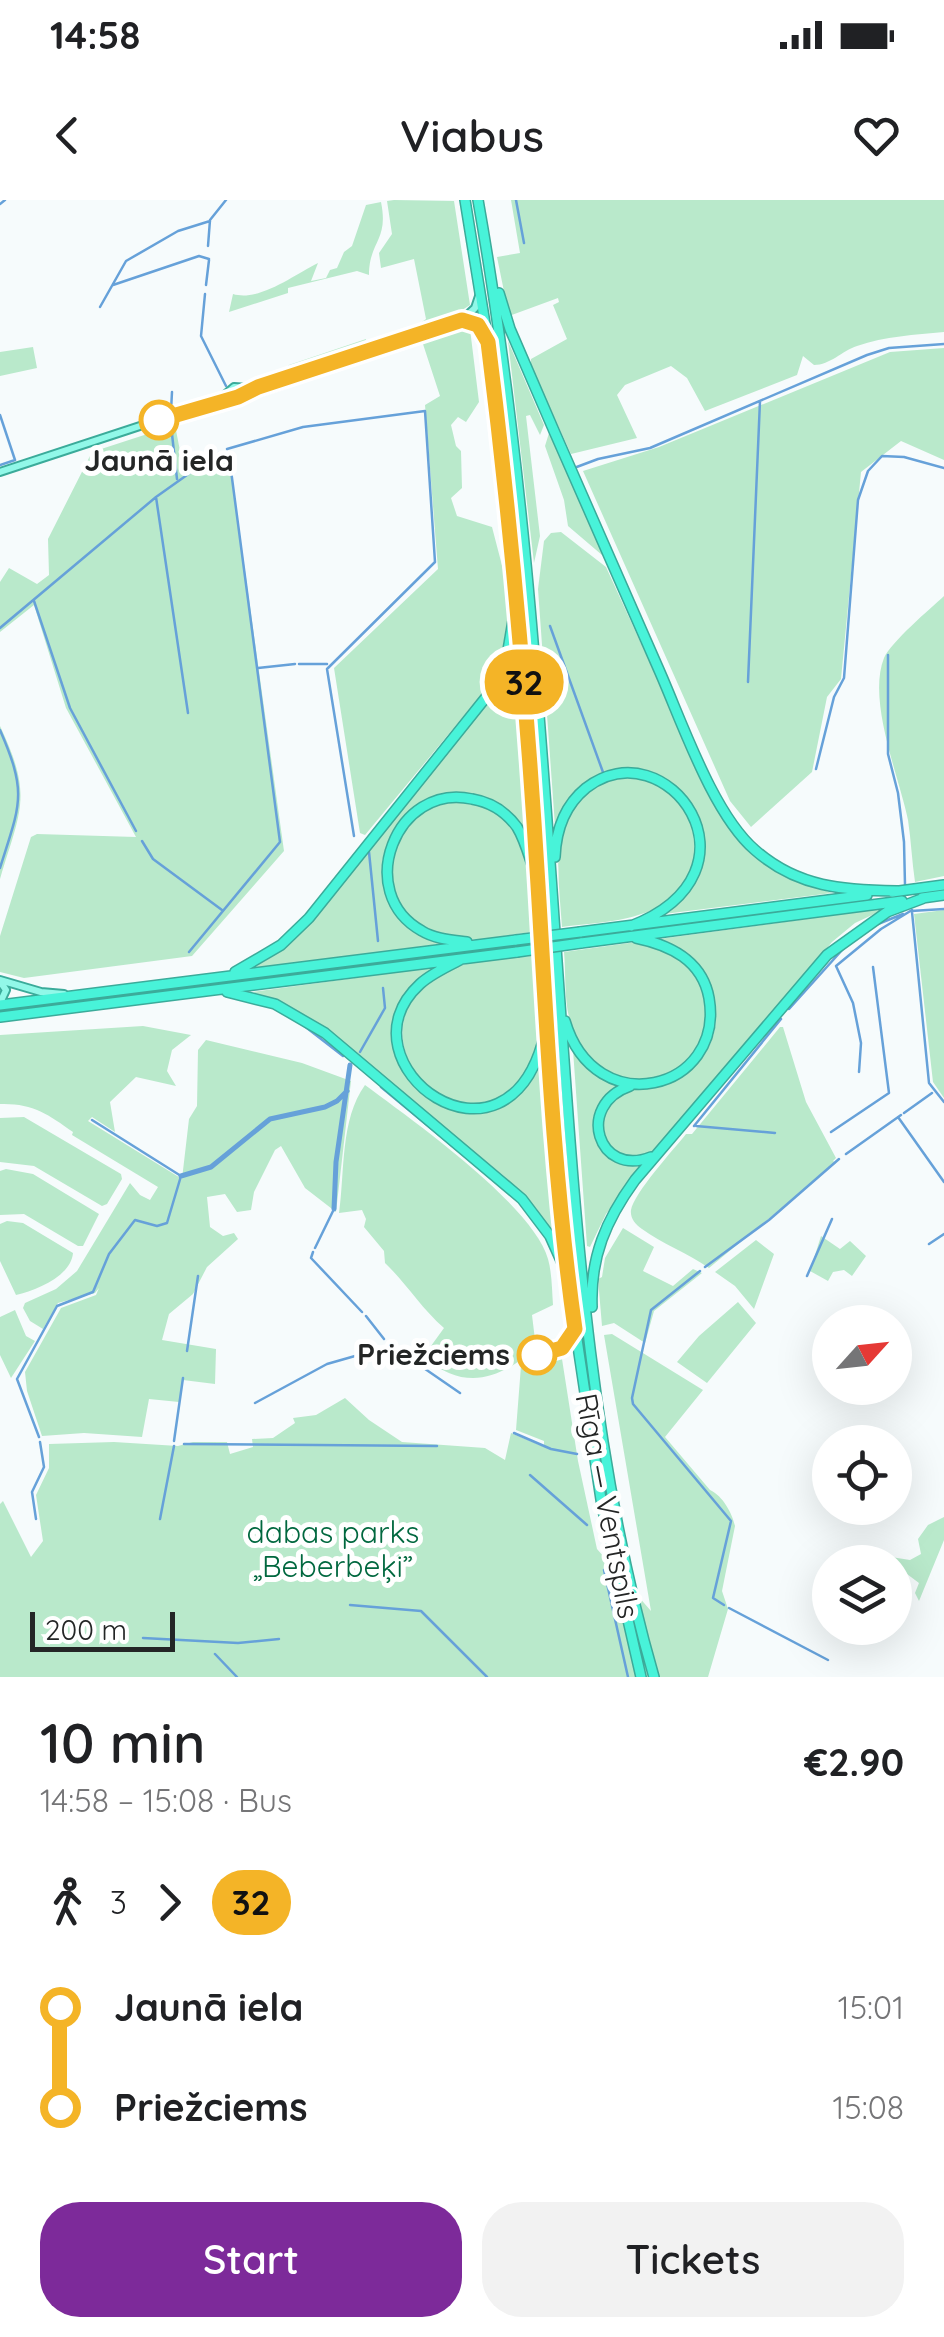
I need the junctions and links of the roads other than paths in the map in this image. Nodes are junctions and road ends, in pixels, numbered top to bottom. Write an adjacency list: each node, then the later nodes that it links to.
1 (466, 200): 3 (highway, Rīga — Ventspils)
2 (480, 200): 10 (highway); 11 (highway, Rīga — Ventspils)
3 (480, 292): 4 (main road); 5 (highway, Rīga — Ventspils)
4 (462, 320): 5 (main road); 6 (main road)
5 (488, 342): 7 (highway, Rīga — Ventspils)
6 (0, 472)
7 (518, 592): 8 (highway, Rīga — Ventspils); 18 (highway)
8 (538, 884): 16 (highway); 25 (highway, Rīga — Ventspils)
9 (944, 885): 10 (highway)
10 (897, 891): 14 (highway)
11 (552, 894): 14 (highway); 22 (highway, Rīga — Ventspils)
12 (944, 895): 13 (highway)
13 (924, 898): 14 (highway); 27 (highway)
14 (630, 931): 15 (highway); 26 (highway)
15 (581, 938): 16 (highway, bridge); 17 (highway, bridge)
16 (479, 944): 18 (highway)
17 (466, 957): 20 (highway); 25 (highway)
18 (226, 976): 21 (highway)
19 (0, 981): 21 (main road); 23 (main road)
20 (219, 990): 24 (highway); 28 (highway)
21 (70, 994): 23 (highway)
22 (560, 1003): 26 (highway); 29 (highway, Rīga — Ventspils)
23 (0, 1004)
24 (0, 1017)
25 (546, 1026): 28 (highway, Rīga — Ventspils)
26 (638, 1084): 27 (highway)
27 (658, 1152): 29 (highway)
28 (567, 1273): 30 (highway, Rīga — Ventspils)
29 (598, 1397): 31 (highway, Rīga — Ventspils)
30 (641, 1677)
31 (654, 1677)

